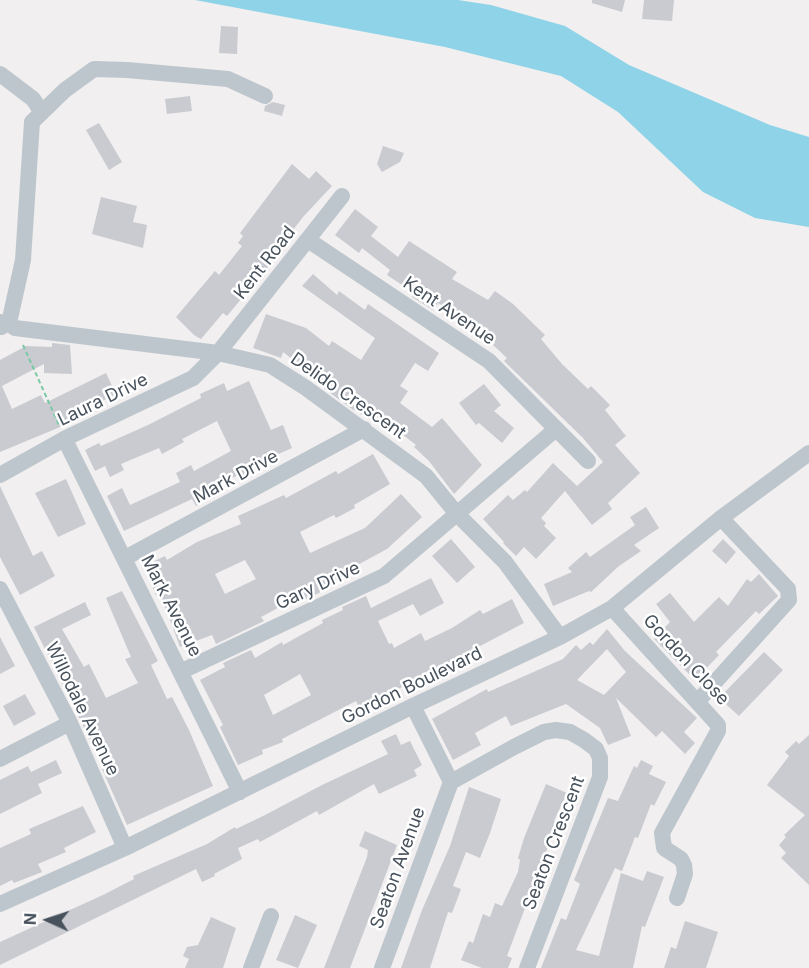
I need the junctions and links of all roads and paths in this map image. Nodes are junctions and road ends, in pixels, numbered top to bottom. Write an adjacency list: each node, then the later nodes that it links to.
1 (0, 74): 3 (street)
2 (265, 96): 3 (street)
3 (41, 111): 6 (street)
4 (342, 196): 5 (street, Kent Road)
5 (308, 240): 7 (street, Kent Road); 9 (street, Kent Avenue)
6 (6, 325): 7 (street, Delido Crescent); 10 (path)
7 (218, 353): 8 (street, Delido Crescent); 10 (street, Laura Drive)
8 (364, 429): 14 (street, Delido Crescent); 16 (street, Mark Drive)
9 (556, 429): 12 (street, Kent Avenue); 14 (street)
10 (65, 439): 13 (street, Laura Drive); 16 (street, Mark Avenue)
11 (809, 453): 15 (street, Gordon Boulevard)
12 (588, 461)
13 (0, 475)
14 (457, 514): 20 (street, Delido Crescent); 21 (street, Gary Drive)
15 (721, 518): 18 (street, Gordon Boulevard); 22 (street)
16 (125, 558): 21 (street, Mark Avenue)
17 (0, 589): 19 (street, Willodale Avenue)
18 (612, 608): 20 (street, Gordon Boulevard); 22 (street, Gordon Close)
19 (5, 611): 24 (street, Willodale Avenue)
20 (560, 637): 23 (street, Gordon Boulevard)
21 (182, 671): 27 (street, Mark Avenue)
22 (698, 701): 29 (street, Gordon Close)
23 (413, 706): 26 (street); 27 (street, Gordon Boulevard)
24 (70, 723): 25 (street); 28 (street, Willodale Avenue)
25 (0, 759)
26 (451, 782): 33 (street, Seaton Avenue); 34 (street, Seaton Crescent)
27 (240, 792): 28 (street, Gordon Boulevard)
28 (125, 848): 30 (street, Gordon Boulevard)
29 (677, 898)
30 (0, 904)
31 (271, 916): 32 (street)
32 (251, 968)
33 (382, 968)
34 (527, 968)

